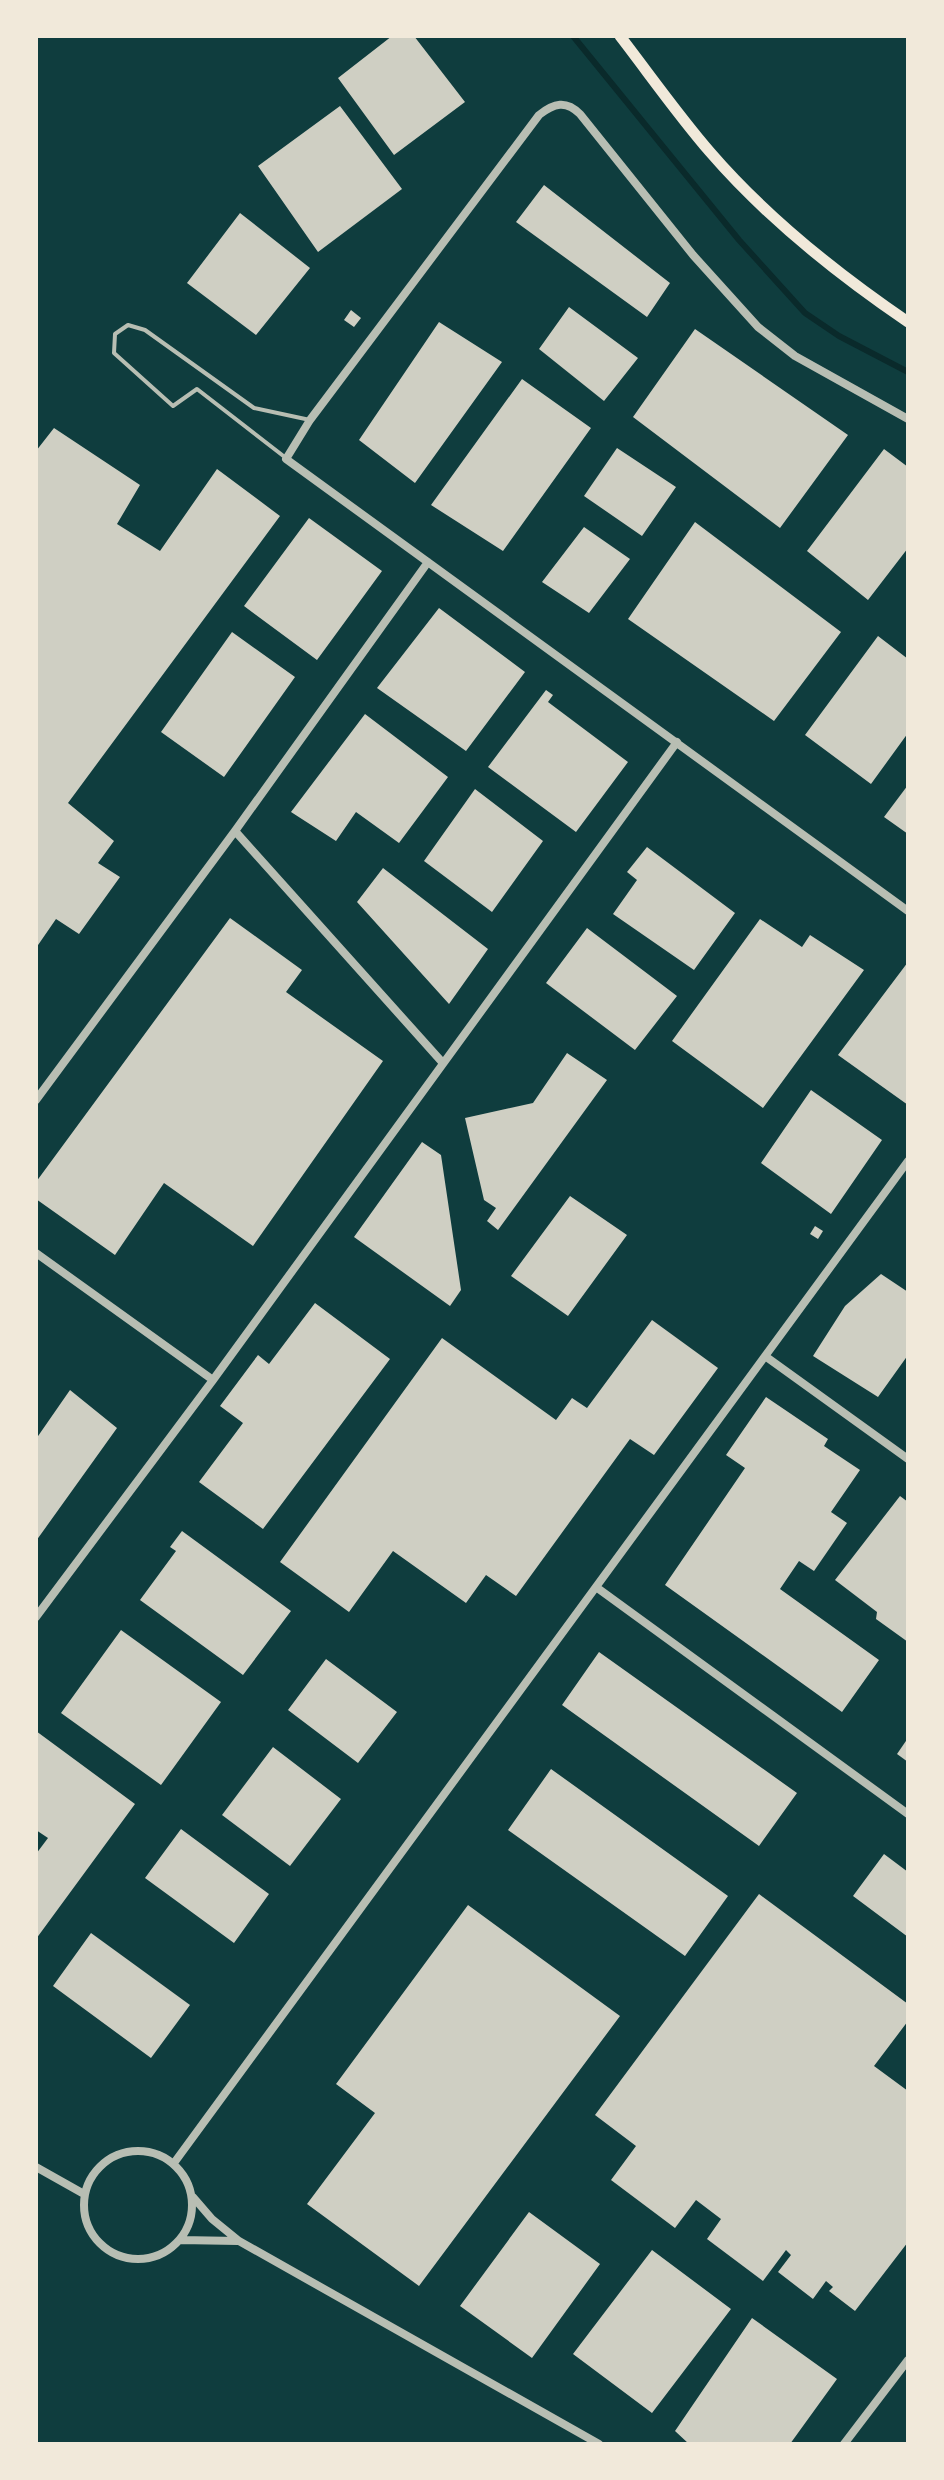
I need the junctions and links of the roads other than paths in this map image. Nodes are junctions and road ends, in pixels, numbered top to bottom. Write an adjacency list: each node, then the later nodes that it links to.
1 (620, 36): 2 (main road)
2 (908, 322)
3 (908, 419): 4 (street)
4 (310, 420): 5 (street); 5 (lane)
5 (286, 459): 6 (street)
6 (428, 562): 7 (street); 8 (street)
7 (677, 742): 9 (street); 10 (street)
8 (235, 831): 10 (street); 11 (street)
9 (908, 911)
10 (442, 1062): 15 (street)
11 (36, 1100)
12 (908, 1161): 14 (street)
13 (36, 1253): 15 (street)
14 (765, 1356): 16 (street); 17 (street)
15 (213, 1380): 18 (street)
16 (908, 1459)
17 (596, 1587): 19 (street); 20 (street)
18 (36, 1617)
19 (908, 1814)
20 (174, 2163): 22 (street); 23 (street)
21 (36, 2167): 22 (street)
22 (84, 2194): 24 (street)
23 (193, 2197): 24 (street); 25 (street)
24 (180, 2240): 25 (street)
25 (239, 2241): 27 (street)
26 (908, 2360): 28 (street)
27 (599, 2444)
28 (844, 2444)

